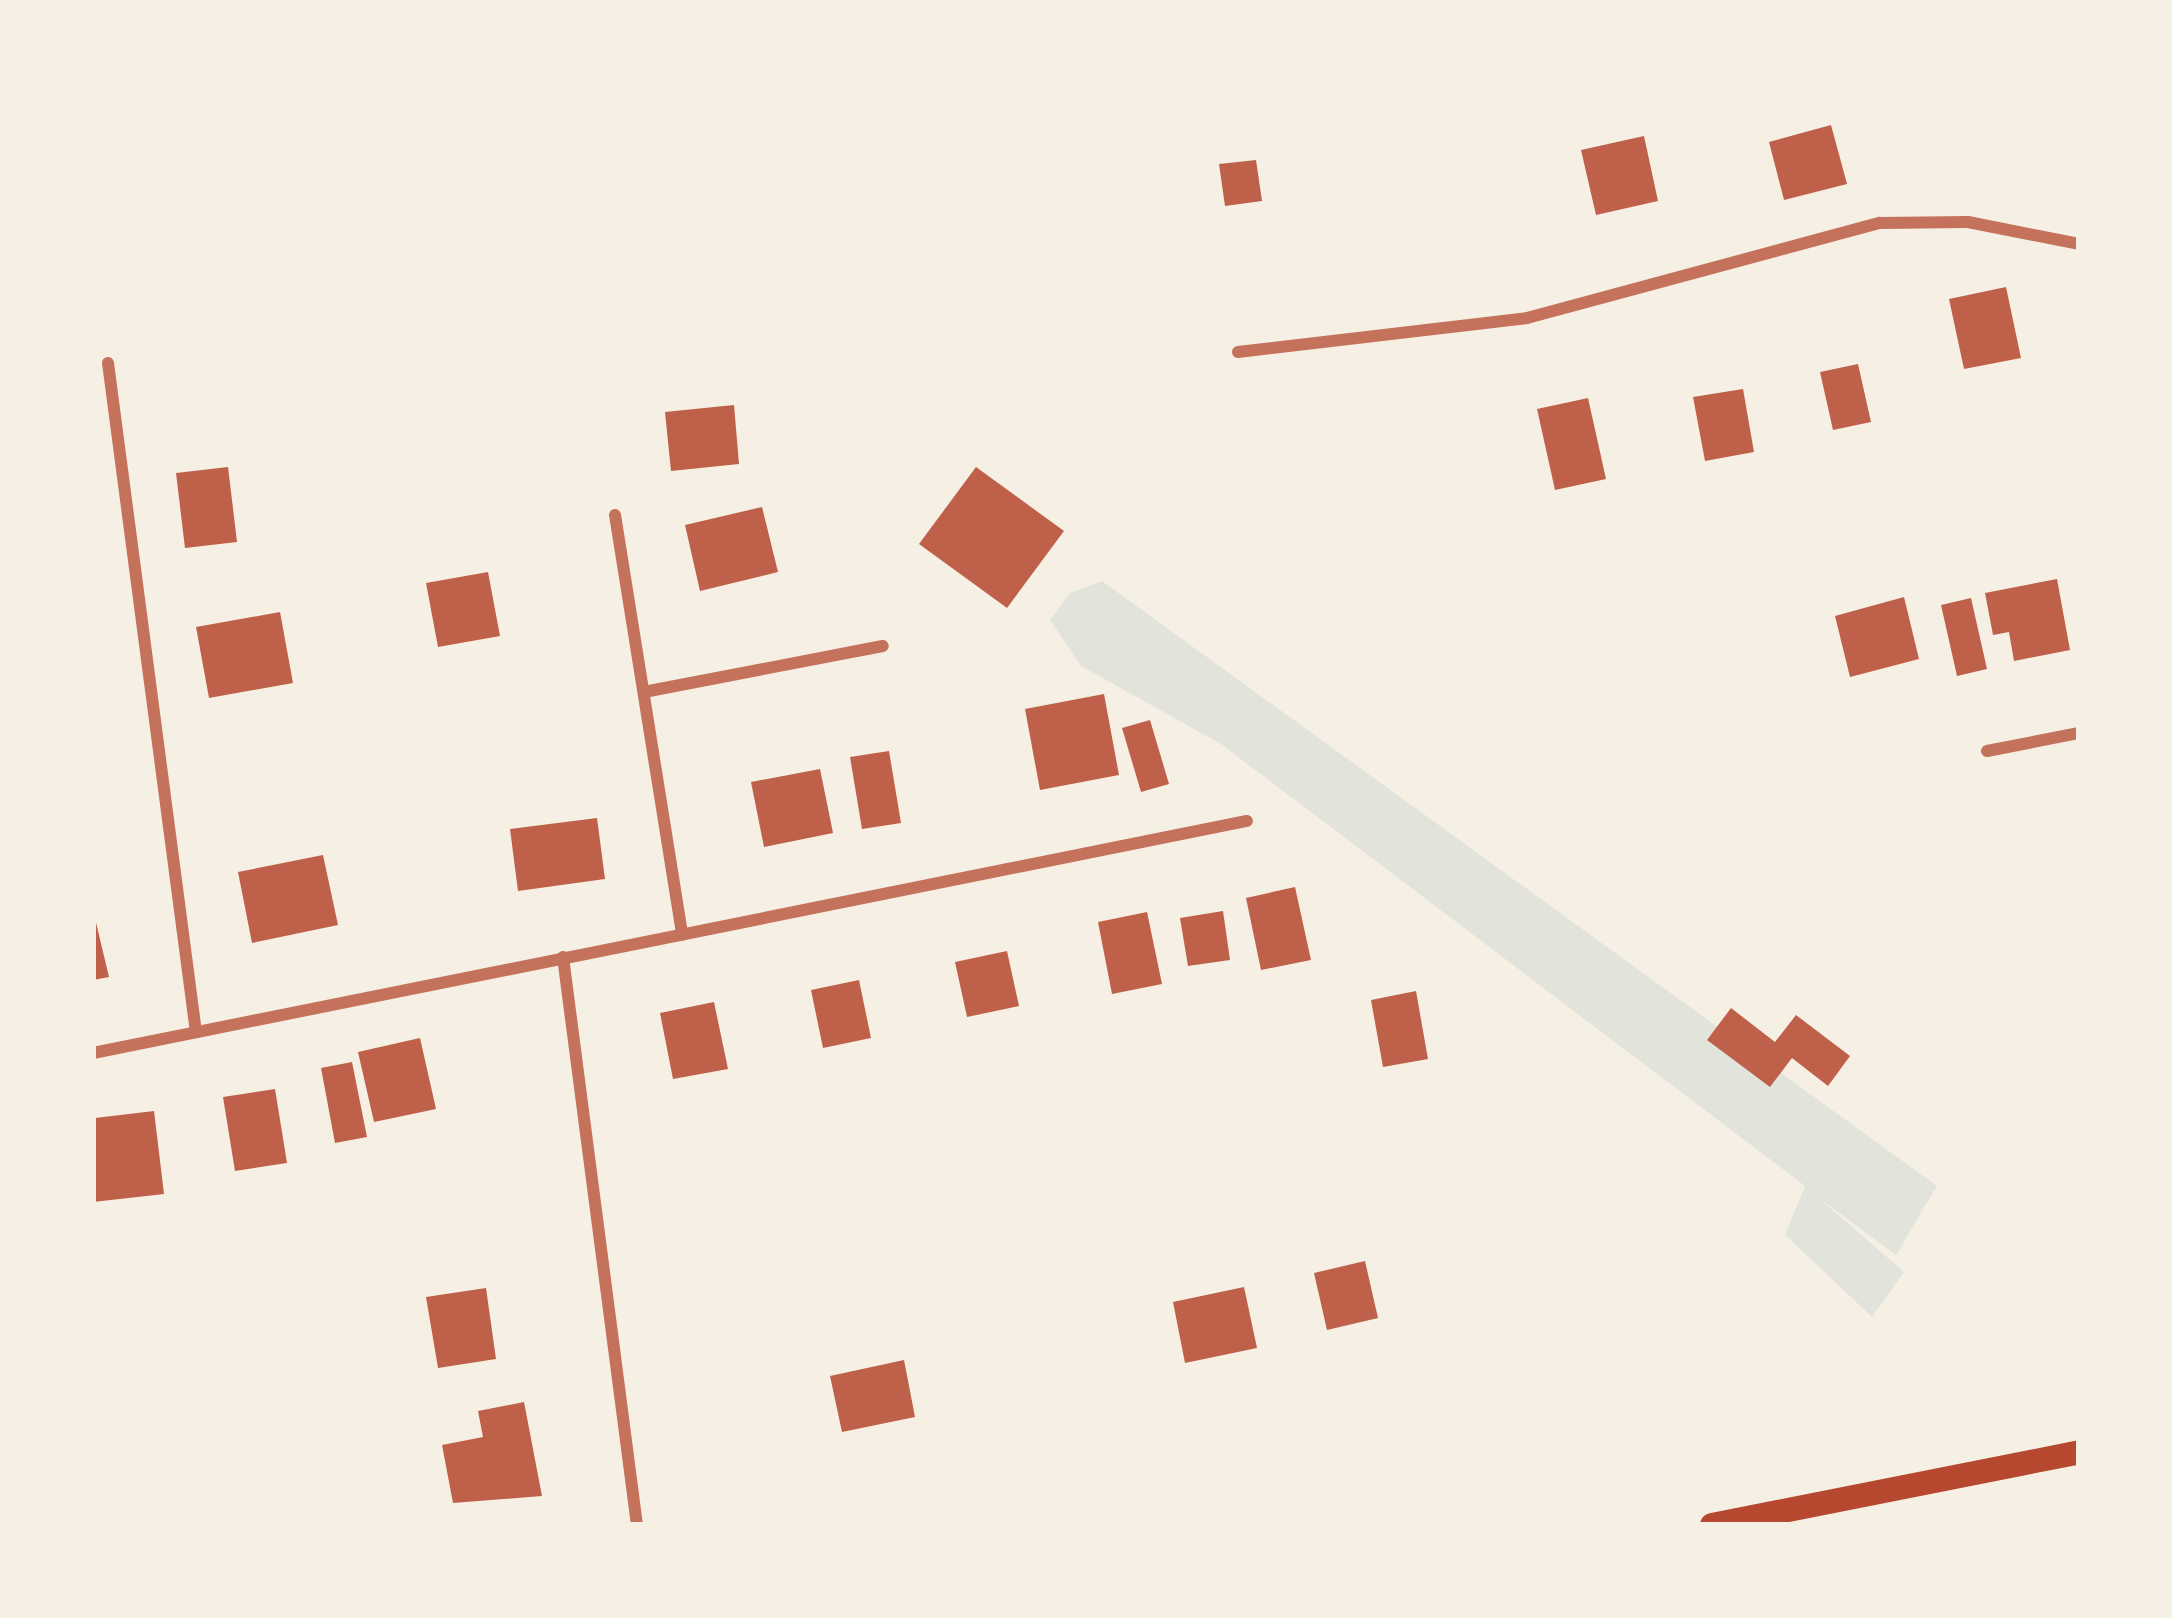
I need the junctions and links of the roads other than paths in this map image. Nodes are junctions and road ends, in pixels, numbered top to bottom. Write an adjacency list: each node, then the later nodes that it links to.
1 (2079, 244): 2 (street)
2 (1238, 352)
3 (108, 362): 12 (street)
4 (615, 515): 6 (street)
5 (883, 646): 6 (street)
6 (649, 691): 10 (street)
7 (2079, 733): 8 (street)
8 (1987, 751)
9 (1247, 820): 10 (street)
10 (682, 935): 11 (street)
11 (562, 957): 12 (street); 15 (street)
12 (196, 1032): 13 (street)
13 (93, 1053)
14 (2079, 1452): 16 (main road)
15 (637, 1525)
16 (1712, 1525)

